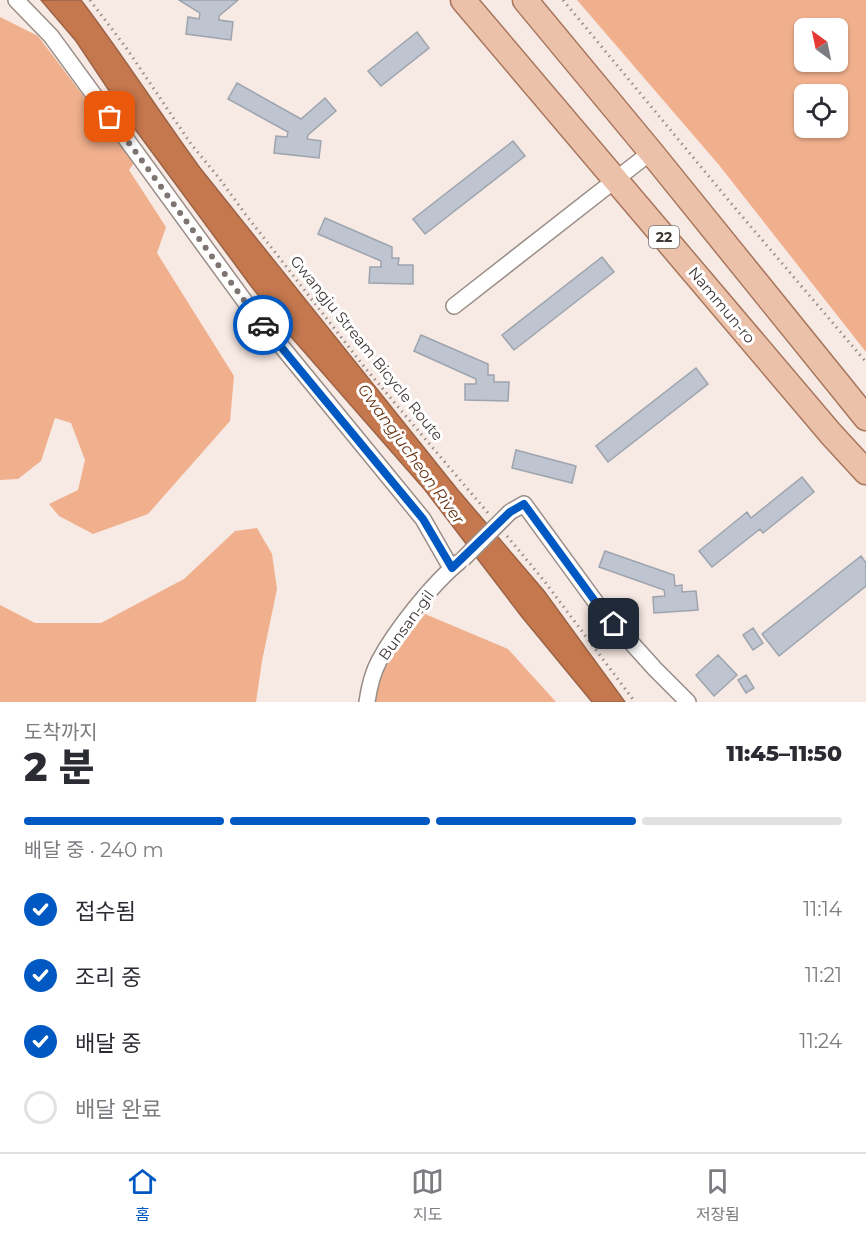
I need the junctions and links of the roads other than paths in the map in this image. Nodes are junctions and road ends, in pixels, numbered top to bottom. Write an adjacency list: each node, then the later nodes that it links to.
1 (16, 0): 9 (street)
2 (463, 0): 5 (main road, Nammun-ro / 22)
3 (525, 0): 4 (main road)
4 (651, 152): 5 (street); 7 (main road)
5 (615, 180): 6 (street); 8 (main road, Nammun-ro / 22)
6 (454, 306)
7 (866, 418)
8 (866, 472)
9 (457, 563): 10 (street, Bunsan-gil); 11 (street, Bunsan-gil, bridge)
10 (367, 702)
11 (688, 702)

